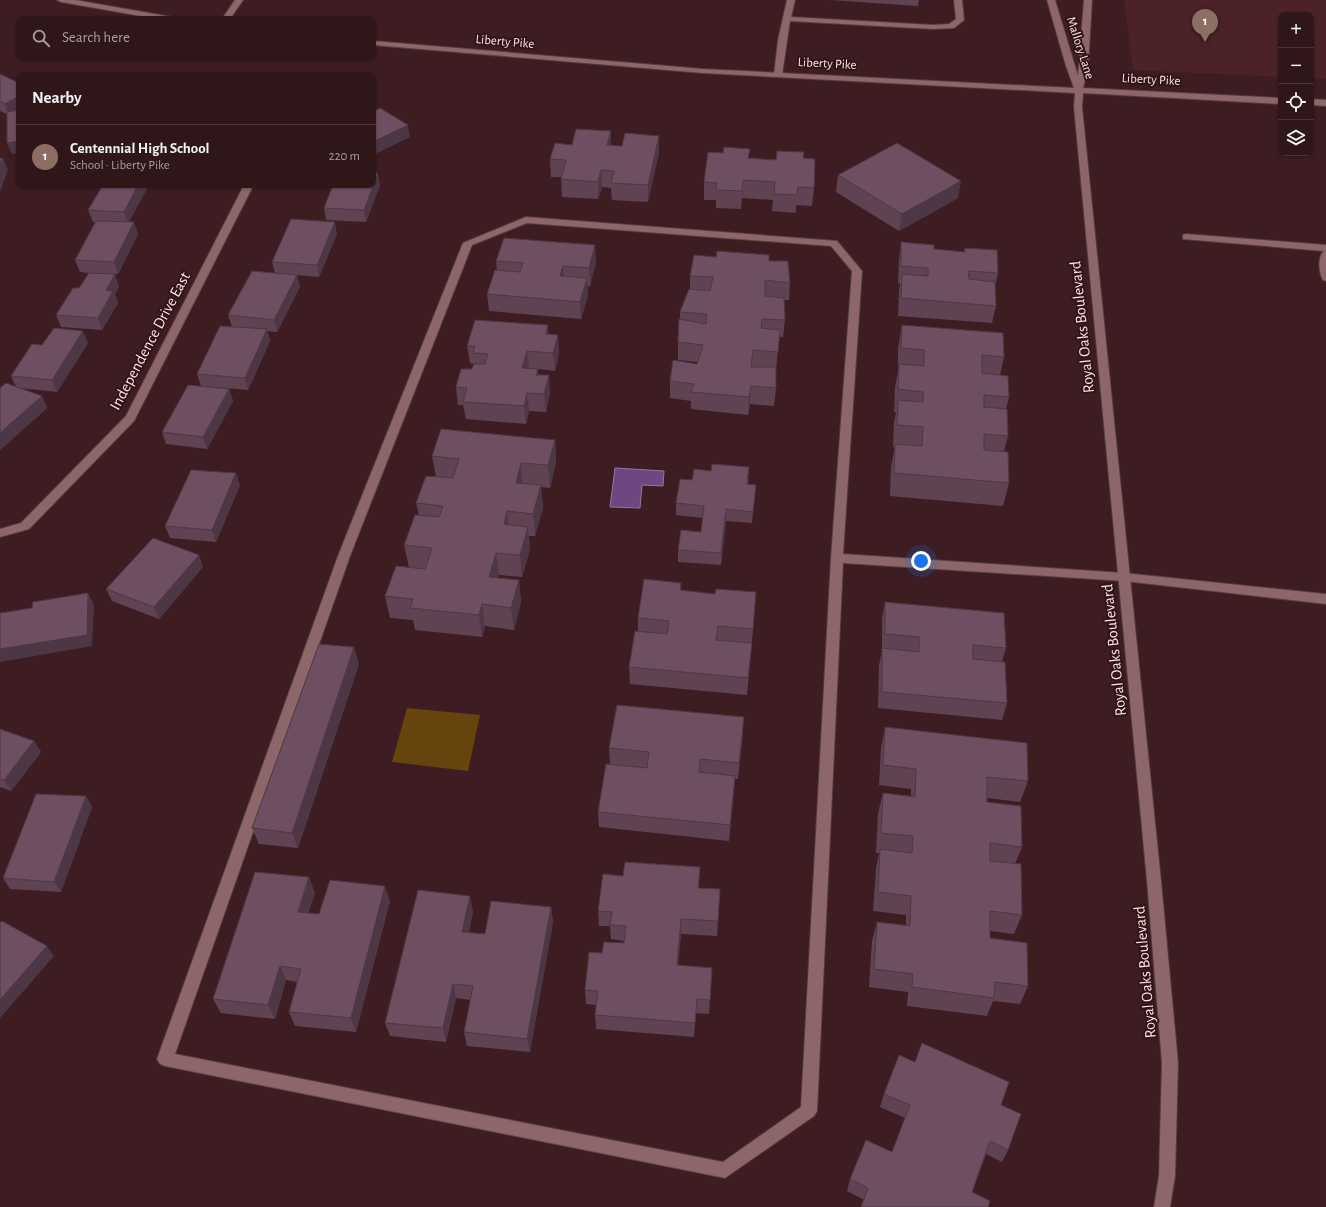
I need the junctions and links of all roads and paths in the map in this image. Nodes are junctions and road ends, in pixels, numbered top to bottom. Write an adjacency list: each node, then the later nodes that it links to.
1 (61, 0): 7 (street)
2 (239, 0): 8 (street)
3 (791, 0): 9 (street)
4 (958, 0): 9 (street)
5 (1051, 0): 12 (street, Mallory Lane)
6 (1088, 0): 12 (street, Mallory Lane)
7 (154, 16)
8 (228, 16)
9 (788, 19): 11 (street)
10 (376, 43): 11 (street, Liberty Pike)
11 (778, 75): 12 (street, Liberty Pike)
12 (1079, 89): 13 (street, Liberty Pike); 23 (street, Royal Oaks Boulevard)
13 (1278, 101)
14 (1314, 102): 15 (street)
15 (1326, 103)
16 (247, 188): 21 (street, Independence Drive East)
17 (1186, 237): 18 (street)
18 (1326, 248)
19 (1326, 253): 20 (street)
20 (1326, 278)
21 (0, 533)
22 (837, 558): 22 (street); 23 (street)
23 (1124, 577): 24 (street); 25 (street, Royal Oaks Boulevard)
24 (1326, 599)
25 (1162, 1207)

